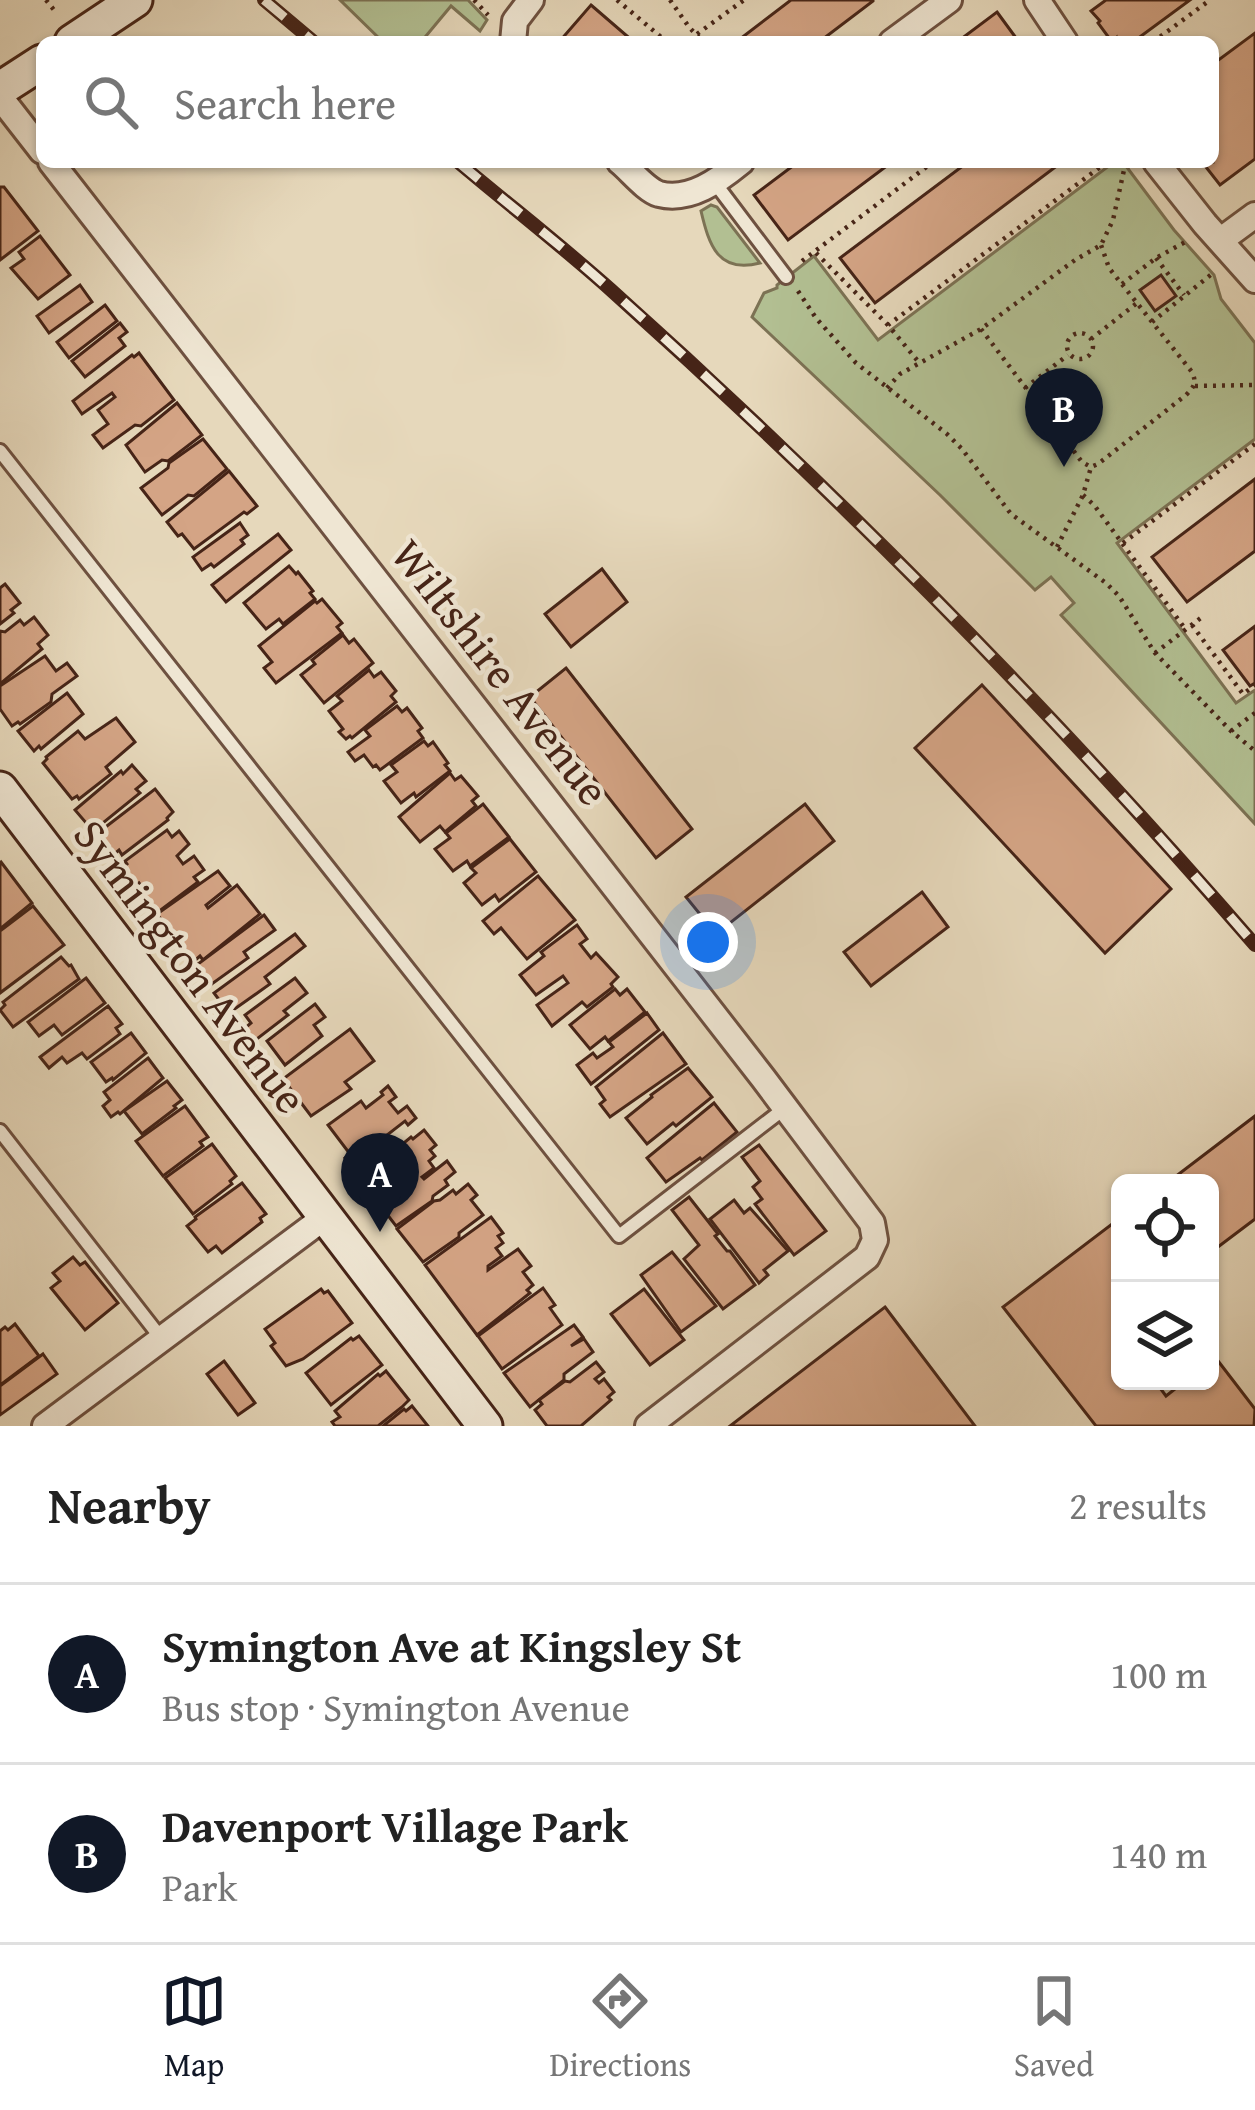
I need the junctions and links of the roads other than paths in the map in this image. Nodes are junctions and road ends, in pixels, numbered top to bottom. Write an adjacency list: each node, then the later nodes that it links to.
1 (136, 0): 5 (street)
2 (531, 0): 6 (street)
3 (949, 0): 7 (street)
4 (1036, 0): 8 (street)
5 (81, 36)
6 (514, 36)
7 (900, 36)
8 (1061, 36)
9 (36, 66): 10 (street)
10 (0, 93): 11 (street)
11 (36, 143)
12 (56, 168): 23 (street, Wiltshire Avenue)
13 (627, 168): 16 (street)
14 (734, 168): 16 (street)
15 (1161, 168): 18 (street)
16 (715, 183): 19 (lane)
17 (1255, 214): 18 (street)
18 (1221, 240): 20 (street)
19 (786, 278)
20 (1255, 280)
21 (0, 451): 23 (lane)
22 (0, 789): 25 (street, Symington Avenue)
23 (785, 1108): 29 (street, Wiltshire Avenue)
24 (0, 1131): 26 (lane)
25 (325, 1217): 26 (street); 28 (street, Symington Avenue)
26 (162, 1339): 27 (street)
27 (45, 1426)
28 (485, 1426)
29 (648, 1426)

